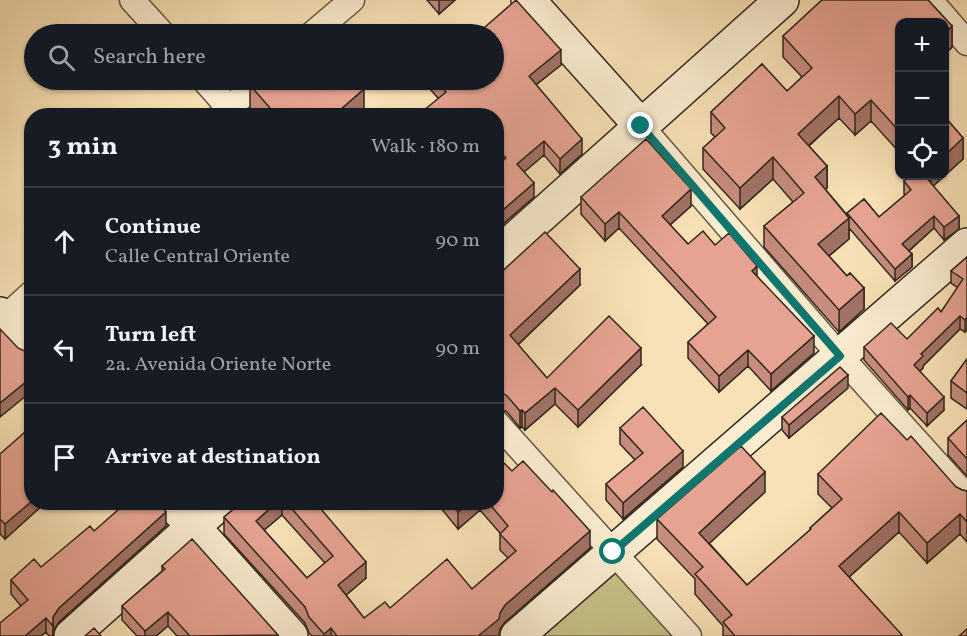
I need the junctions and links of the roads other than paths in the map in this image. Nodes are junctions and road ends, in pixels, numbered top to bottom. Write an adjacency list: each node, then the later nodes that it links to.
1 (132, 0): 6 (street)
2 (352, 0): 7 (street)
3 (528, 0): 13 (main road)
4 (782, 0): 13 (main road)
5 (930, 0): 8 (street)
6 (154, 24)
7 (324, 24)
8 (967, 43)
9 (211, 90): 11 (street)
10 (251, 90): 12 (street)
11 (224, 108)
12 (233, 108)
13 (641, 126): 15 (main road); 19 (street)
14 (967, 245): 19 (main road)
15 (504, 249)
16 (24, 299): 17 (street)
17 (1, 318): 18 (main road)
18 (24, 341)
19 (840, 356): 21 (street); 25 (main road)
20 (504, 431): 25 (street)
21 (967, 497)
22 (178, 510): 24 (main road)
23 (213, 510): 24 (main road)
24 (194, 528): 26 (main road); 27 (main road)
25 (613, 552): 28 (main road); 29 (street)
26 (71, 636)
27 (291, 636)
28 (517, 636)
29 (689, 636)

